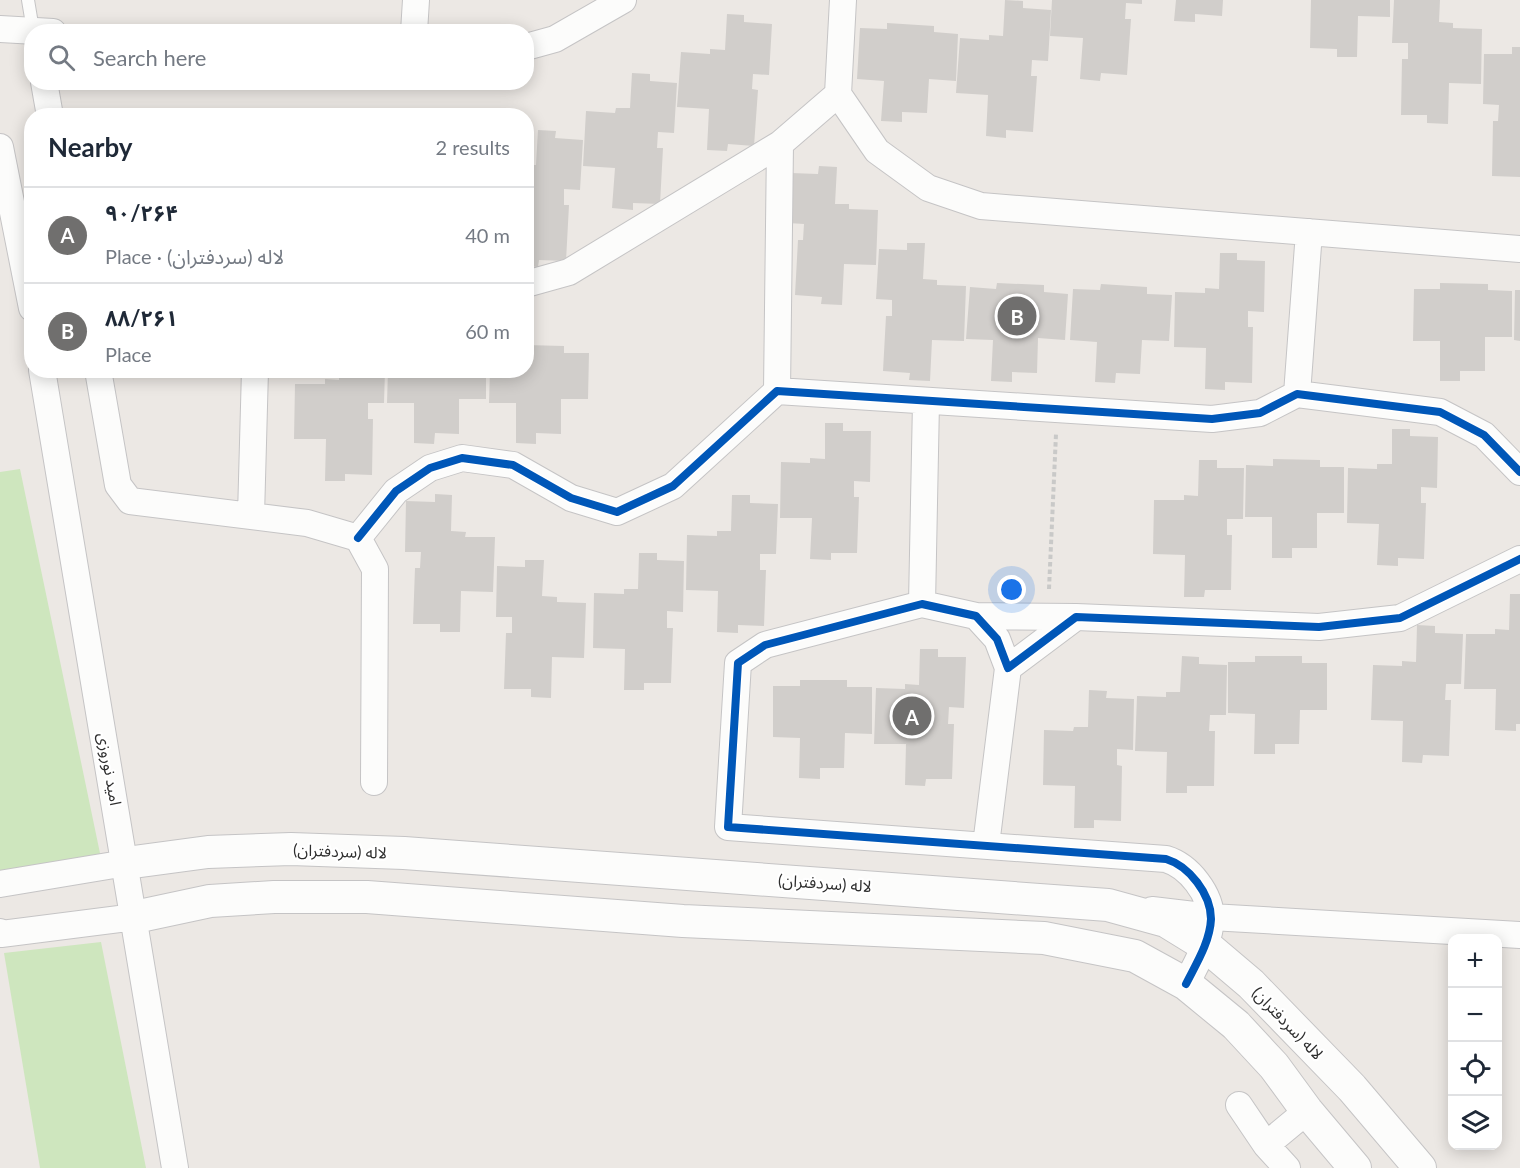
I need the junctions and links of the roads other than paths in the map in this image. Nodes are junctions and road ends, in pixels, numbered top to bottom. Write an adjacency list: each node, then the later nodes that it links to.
1 (28, 0): 5 (lane)
2 (416, 0): 6 (street)
3 (623, 0): 9 (street)
4 (843, 0): 11 (street)
5 (37, 24)
6 (414, 24)
7 (0, 29): 8 (street)
8 (24, 30)
9 (534, 45)
10 (45, 90): 12 (street)
11 (837, 94): 13 (street); 15 (street)
12 (49, 108)
13 (780, 144): 18 (street); 22 (street)
14 (0, 147): 17 (street)
15 (1309, 232): 16 (street); 23 (street)
16 (1520, 249)
17 (24, 251)
18 (534, 282)
19 (43, 378): 35 (street, امید نوروزی)
20 (99, 378): 26 (street)
21 (255, 378): 26 (street)
22 (777, 391): 24 (street); 27 (street)
23 (1297, 394): 24 (street); 25 (street)
24 (926, 402): 29 (street)
25 (1520, 472)
26 (250, 516): 27 (street)
27 (358, 538): 33 (street)
28 (1520, 559): 31 (street)
29 (922, 604): 30 (street); 34 (street)
30 (976, 616): 31 (street); 32 (street)
31 (1076, 617): 32 (street)
32 (1008, 668): 34 (street)
33 (374, 782)
34 (986, 846): 40 (street)
35 (126, 863): 36 (street, لاله (سردفتران)); 37 (street); 38 (street, امید نوروزی)
36 (683, 874): 39 (street); 40 (street, لاله (سردفتران))
37 (0, 884)
38 (135, 917): 39 (street); 41 (street); 47 (street, امید نوروزی)
39 (683, 921): 43 (street)
40 (1208, 931): 42 (street); 43 (street); 50 (street, لاله (سردفتران))
41 (0, 932)
42 (1520, 935)
43 (1185, 984): 45 (street)
44 (1239, 1105): 46 (street)
45 (1307, 1111): 46 (street); 49 (street)
46 (1266, 1145): 48 (street)
47 (175, 1168)
48 (1287, 1168)
49 (1355, 1168)
50 (1420, 1168)

